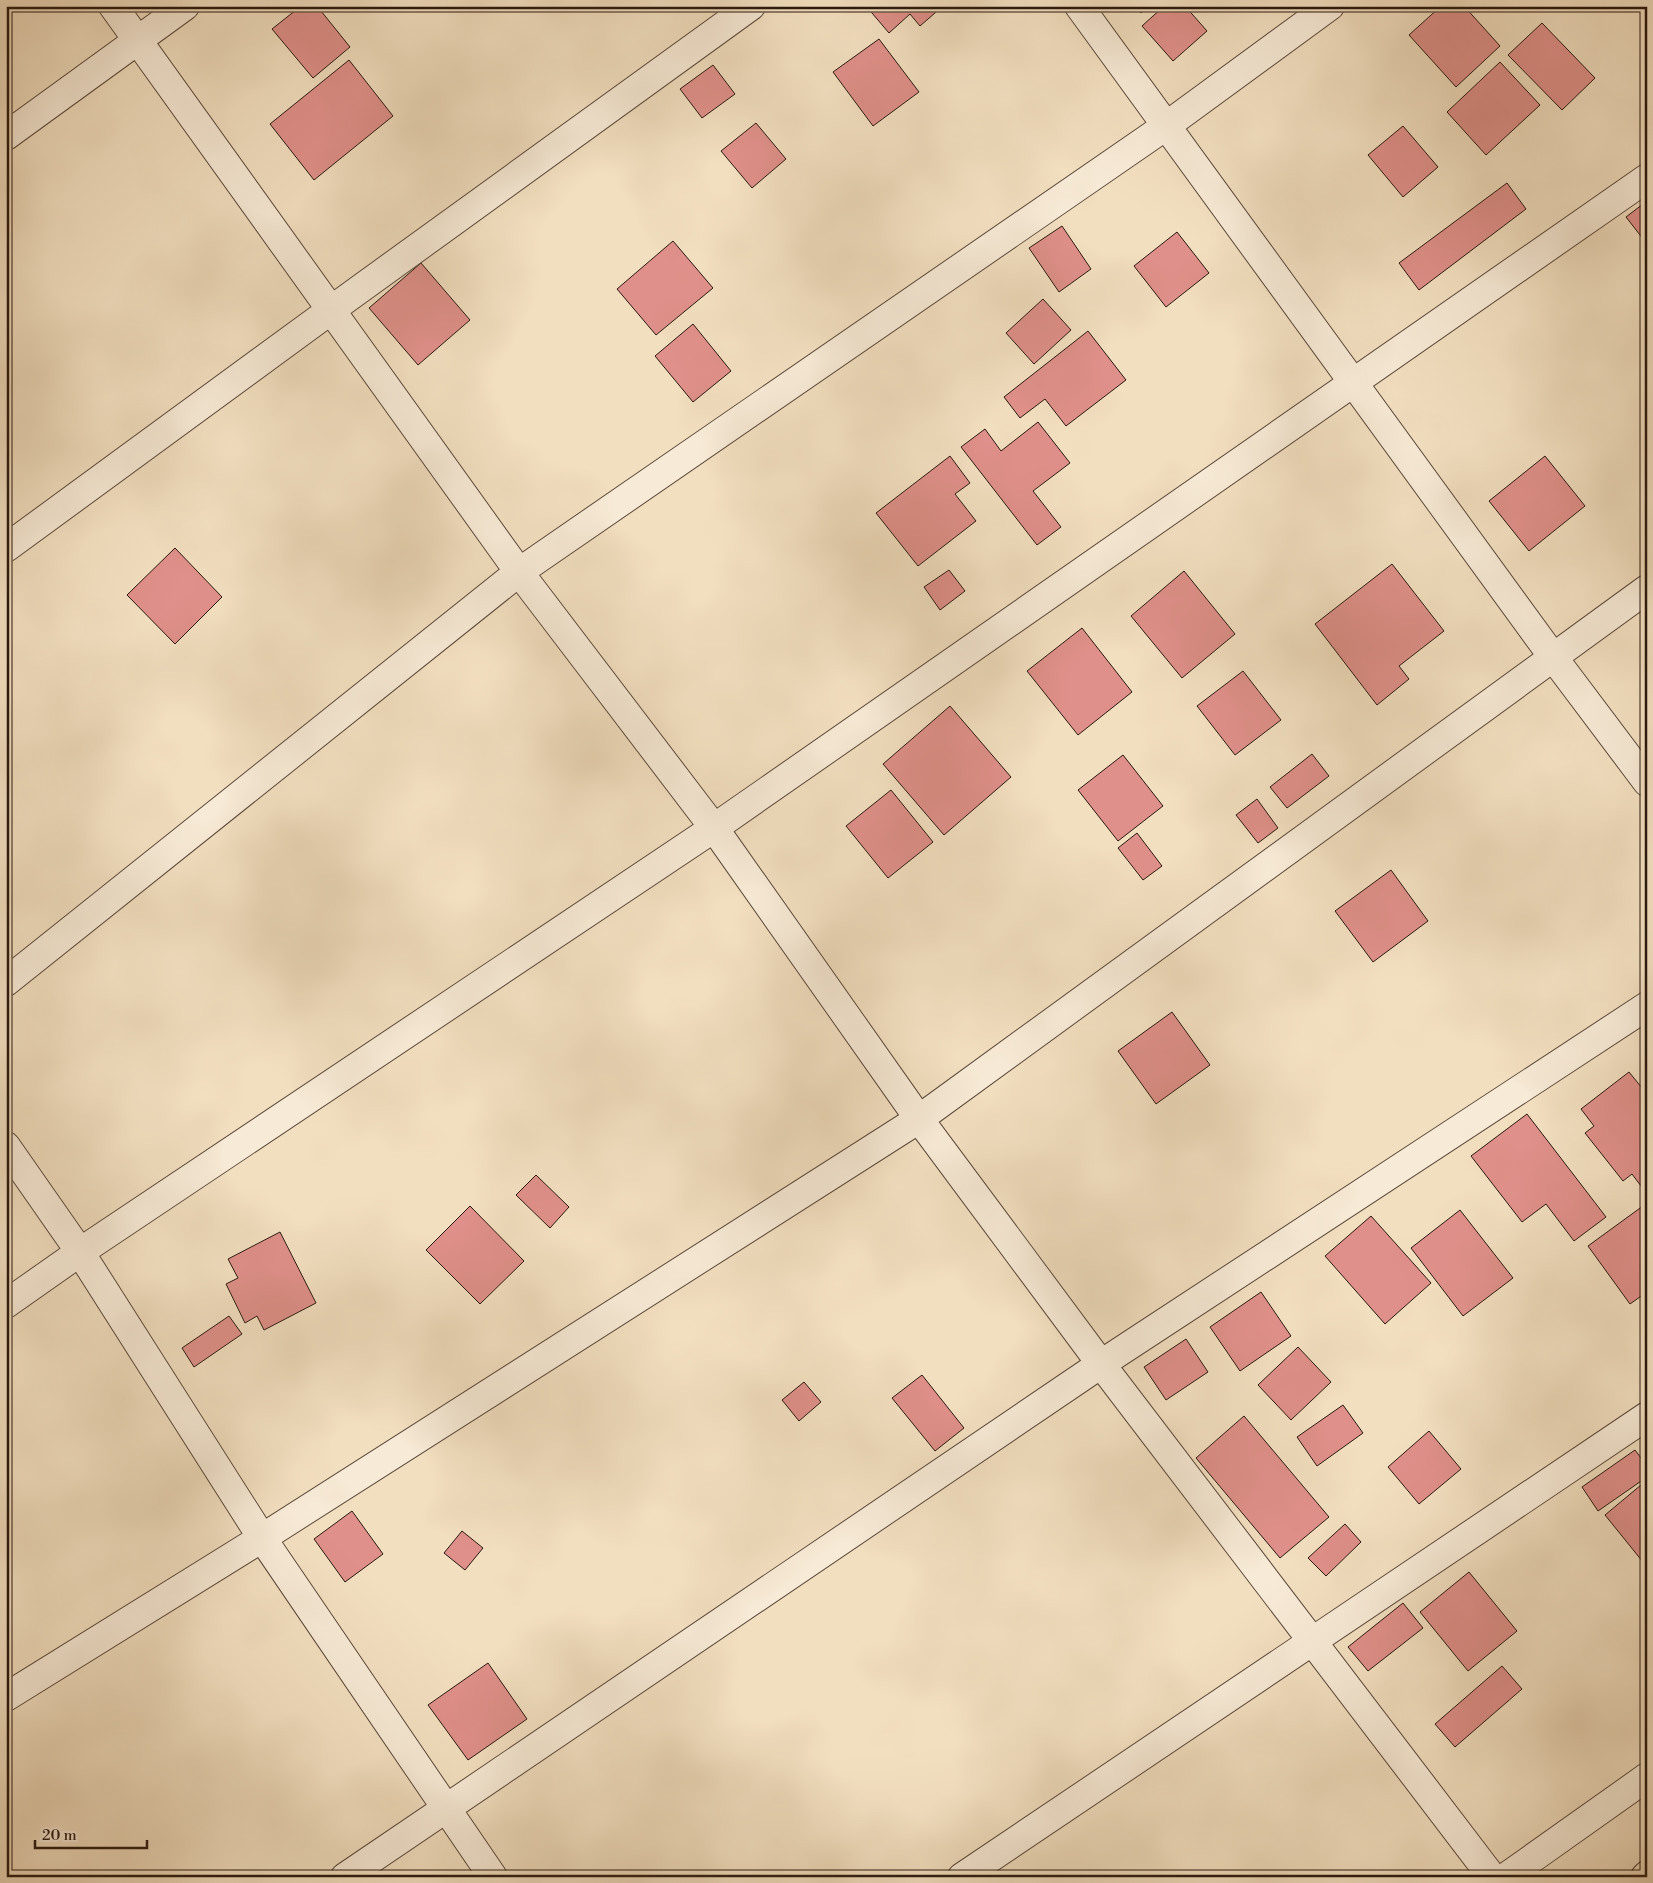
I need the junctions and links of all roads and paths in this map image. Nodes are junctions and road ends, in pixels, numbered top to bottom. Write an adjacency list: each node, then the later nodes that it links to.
1 (113, 6): 6 (street)
2 (185, 6): 6 (street)
3 (751, 6): 10 (street)
4 (1078, 6): 7 (street)
5 (1330, 6): 7 (street)
6 (137, 40): 8 (street); 10 (street)
7 (1166, 126): 11 (street); 13 (street)
8 (6, 136)
9 (1647, 178): 11 (street)
10 (331, 310): 12 (street); 13 (street)
11 (1354, 384): 15 (street); 17 (street)
12 (6, 548)
13 (519, 572): 17 (street); 18 (street)
14 (1647, 589): 15 (street)
15 (1553, 657): 16 (street); 20 (street)
16 (1647, 782)
17 (714, 828): 20 (street); 22 (street)
18 (6, 982)
19 (1647, 1006): 24 (street)
20 (919, 1119): 24 (street); 26 (street)
21 (6, 1146): 22 (street)
22 (80, 1252): 23 (street); 26 (street)
23 (6, 1304)
24 (1101, 1364): 27 (street); 30 (street)
25 (1647, 1416): 27 (street)
26 (262, 1538): 28 (street); 30 (street)
27 (1311, 1641): 33 (street); 34 (street)
28 (6, 1697)
29 (1647, 1777): 35 (street)
30 (446, 1808): 31 (street); 32 (street)
31 (346, 1877)
32 (493, 1877)
33 (962, 1877)
34 (1492, 1877)
35 (1506, 1877)

